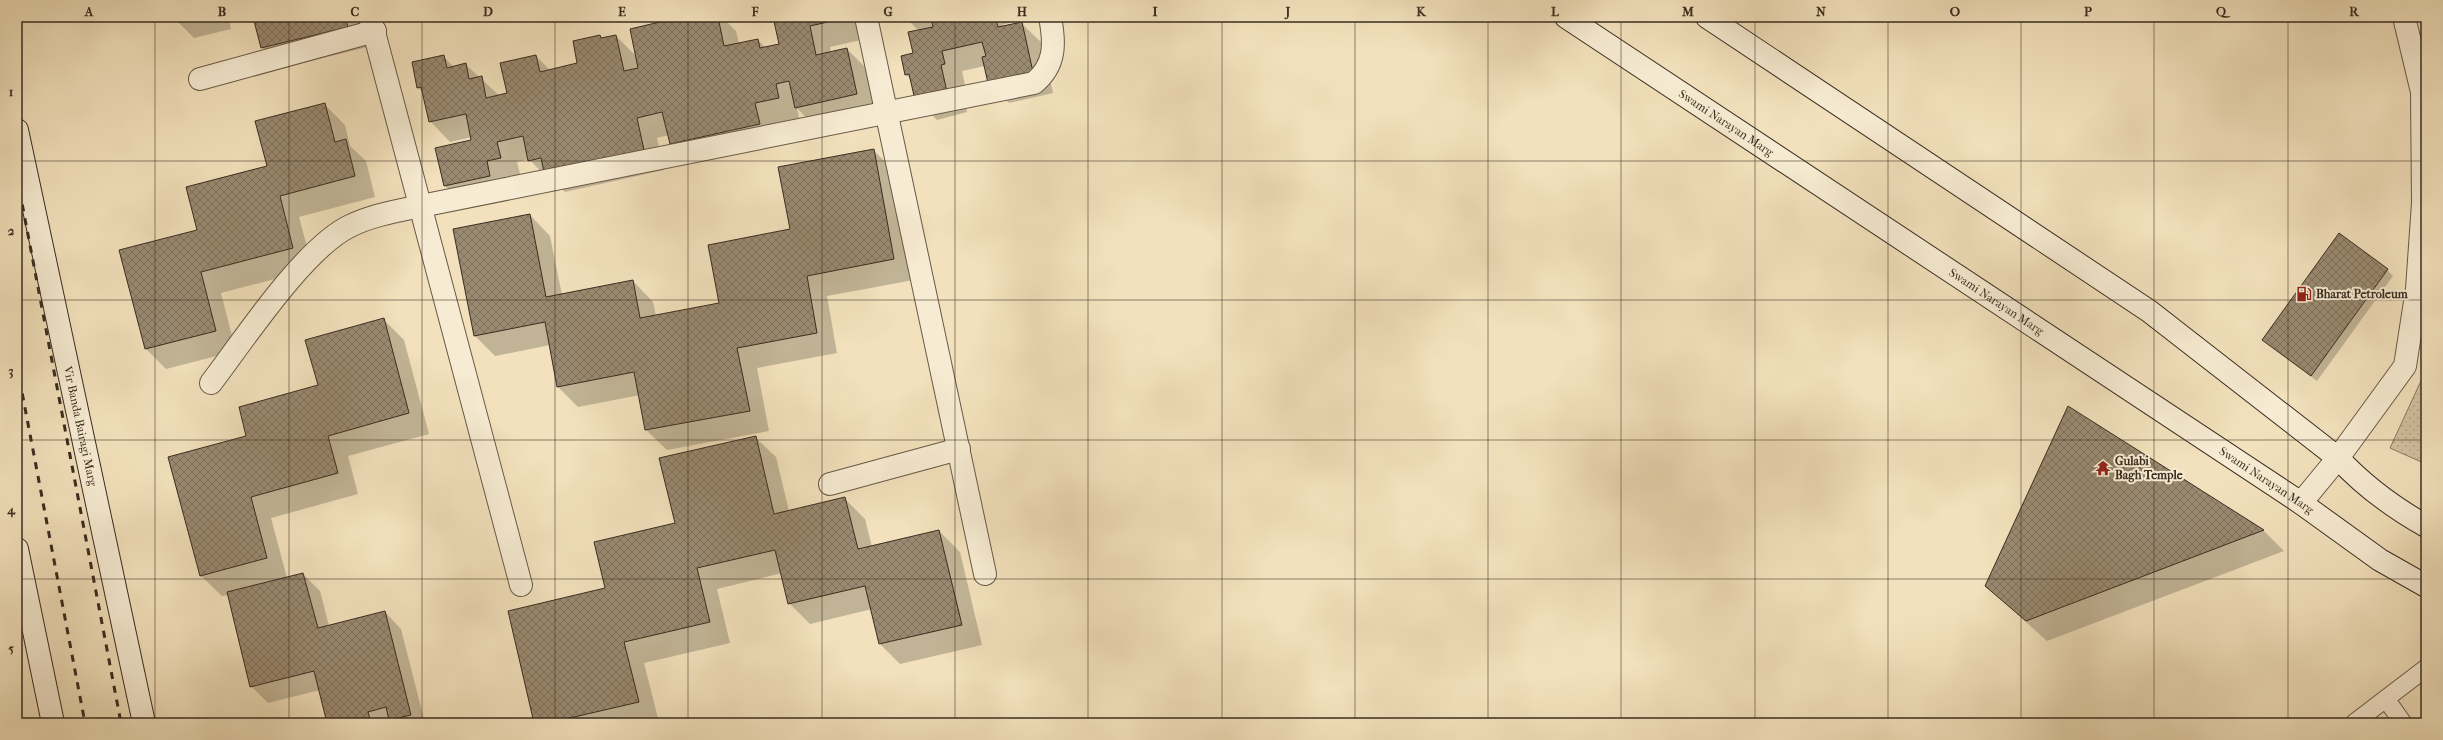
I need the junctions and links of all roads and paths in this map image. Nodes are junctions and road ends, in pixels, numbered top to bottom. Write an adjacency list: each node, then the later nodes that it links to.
1 (866, 17): 8 (street)
2 (1050, 17): 8 (street)
3 (1566, 17): 15 (street, Swami Narayan Marg)
4 (1707, 17): 13 (street)
5 (2404, 17): 13 (street)
6 (372, 24): 7 (street); 10 (street)
7 (200, 79)
8 (886, 111): 10 (street); 12 (street)
9 (17, 130): 24 (street, Vir Banda Bairagi Marg)
10 (421, 206): 11 (street); 19 (street)
11 (211, 383)
12 (960, 449): 14 (street); 18 (street)
13 (2338, 458): 15 (street); 16 (street)
14 (830, 484)
15 (2301, 503): 20 (street, Swami Narayan Marg)
16 (2426, 526)
17 (17, 549): 23 (street)
18 (985, 574)
19 (521, 585)
20 (2426, 586)
21 (2426, 668): 22 (lane)
22 (2386, 699): 25 (lane); 26 (lane)
23 (53, 723)
24 (144, 723)
25 (2354, 723)
26 (2403, 723)

